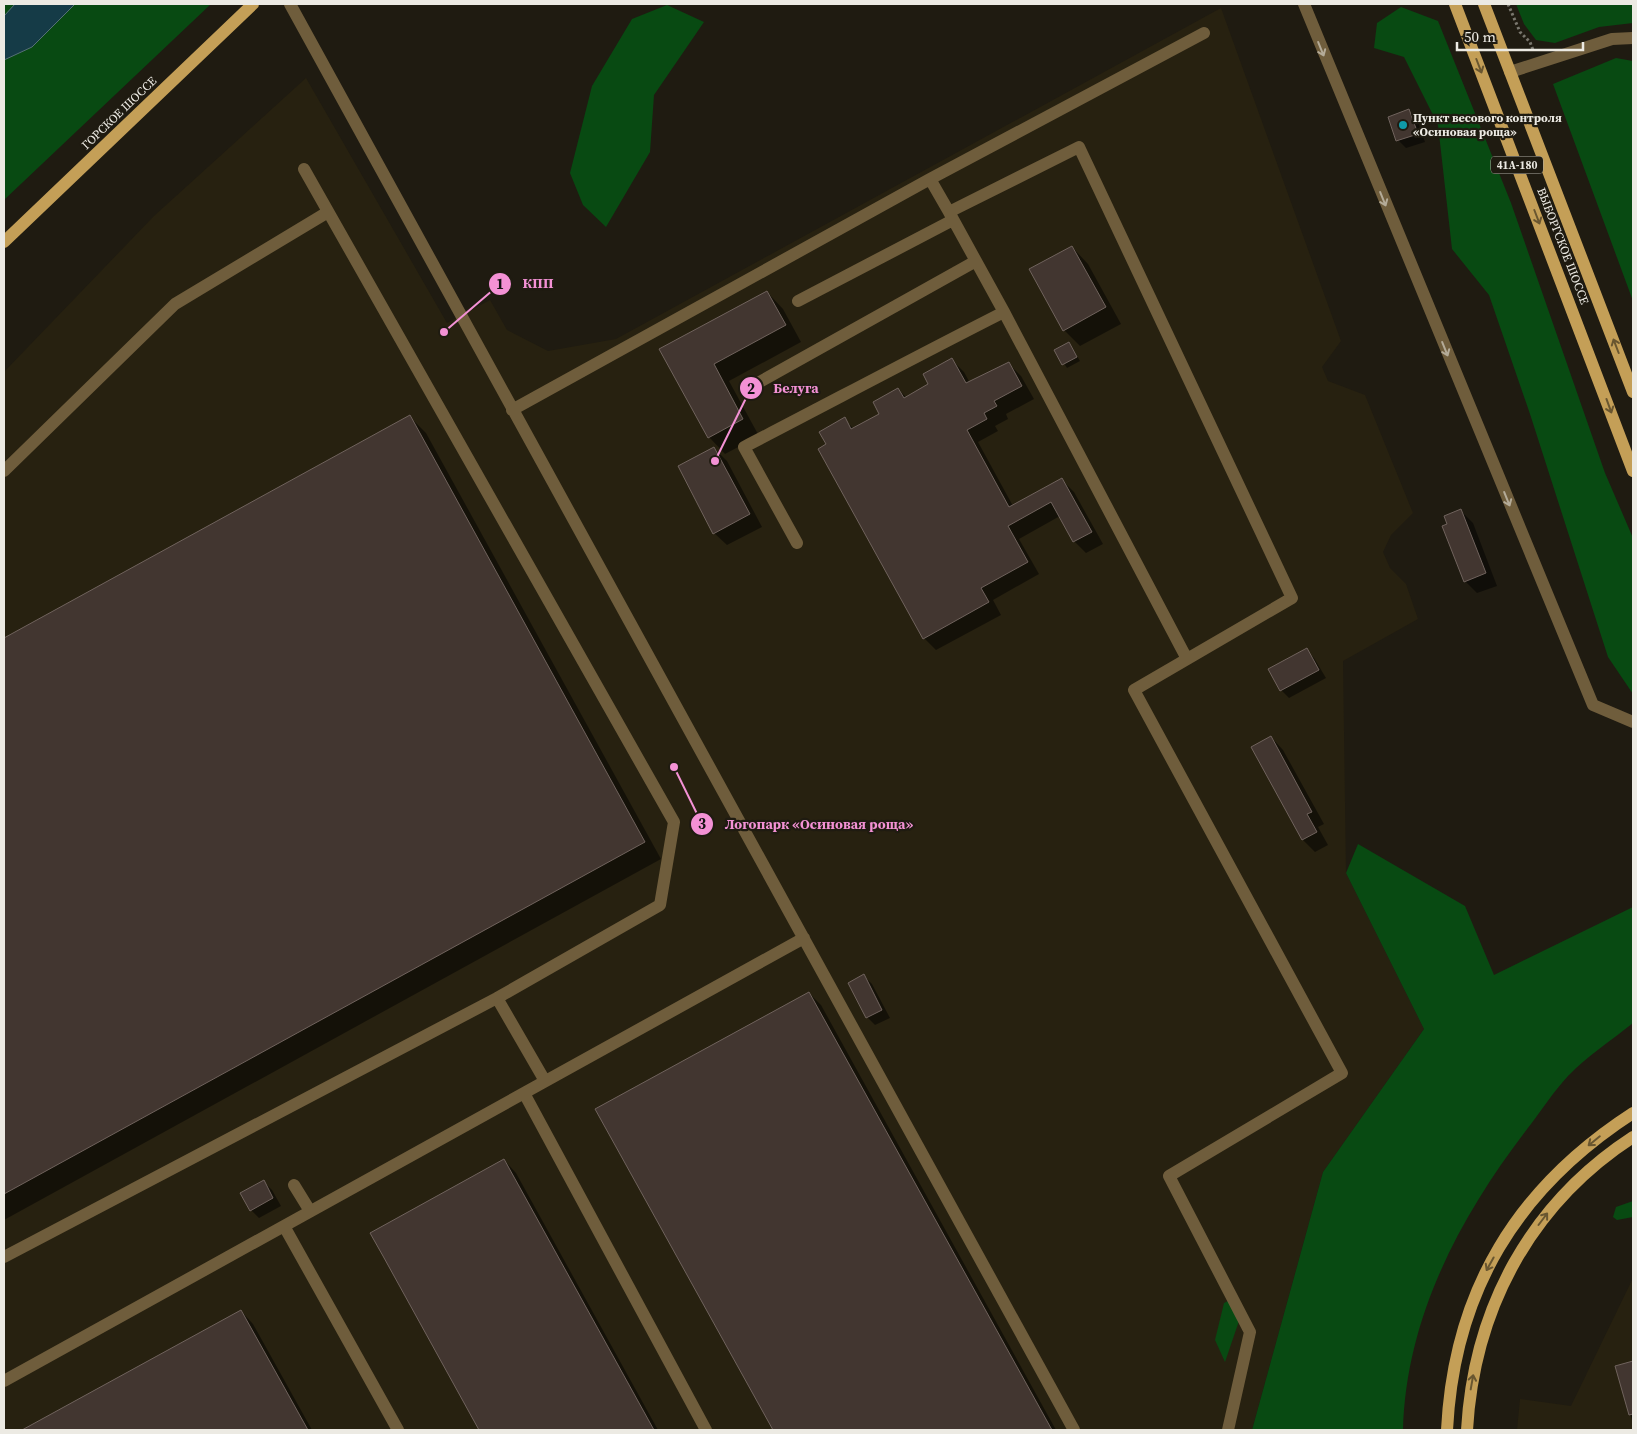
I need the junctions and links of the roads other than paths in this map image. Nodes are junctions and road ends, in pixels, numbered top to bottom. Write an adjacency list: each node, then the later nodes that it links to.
1 (254, 4): 13 (main road, ГОРСКОЕ ШОССЕ)
2 (290, 4): 19 (street)
3 (1304, 4): 24 (street, one-way to 24)
4 (1455, 4): 21 (main road, ВЫБОРГСКОЕ ШОССЕ / 41А-180, one-way to 21)
5 (1484, 4): 8 (main road, ВЫБОРГСКОЕ ШОССЕ / 41А-180)
6 (1204, 33): 10 (street)
7 (1633, 38): 8 (street)
8 (1510, 72): 18 (main road, ВЫБОРГСКОЕ ШОССЕ / 41А-180, one-way to 8)
9 (304, 169): 11 (street)
10 (930, 179): 12 (street); 19 (street)
11 (328, 212): 20 (street); 26 (street)
12 (951, 216): 14 (street); 15 (street); 23 (street)
13 (4, 242)
14 (976, 260): 16 (street); 17 (street)
15 (798, 302)
16 (1004, 312): 22 (street); 23 (street)
17 (748, 388)
18 (1633, 392)
19 (512, 410): 25 (street)
20 (4, 471)
21 (1633, 471)
22 (797, 543)
23 (1187, 659): 39 (street)
24 (1633, 722)
25 (804, 938): 27 (street); 38 (street)
26 (497, 998): 27 (street); 34 (street)
27 (544, 1081): 28 (street)
28 (524, 1093): 32 (street); 37 (street)
29 (1633, 1113): 40 (main road, one-way to 40)
30 (1633, 1137): 41 (main road, one-way to 30)
31 (294, 1185): 32 (street)
32 (310, 1211): 33 (street)
33 (284, 1226): 35 (street); 36 (street)
34 (4, 1257)
35 (4, 1381)
36 (398, 1430)
37 (706, 1430)
38 (1074, 1430)
39 (1228, 1430)
40 (1446, 1430)
41 (1467, 1430)

